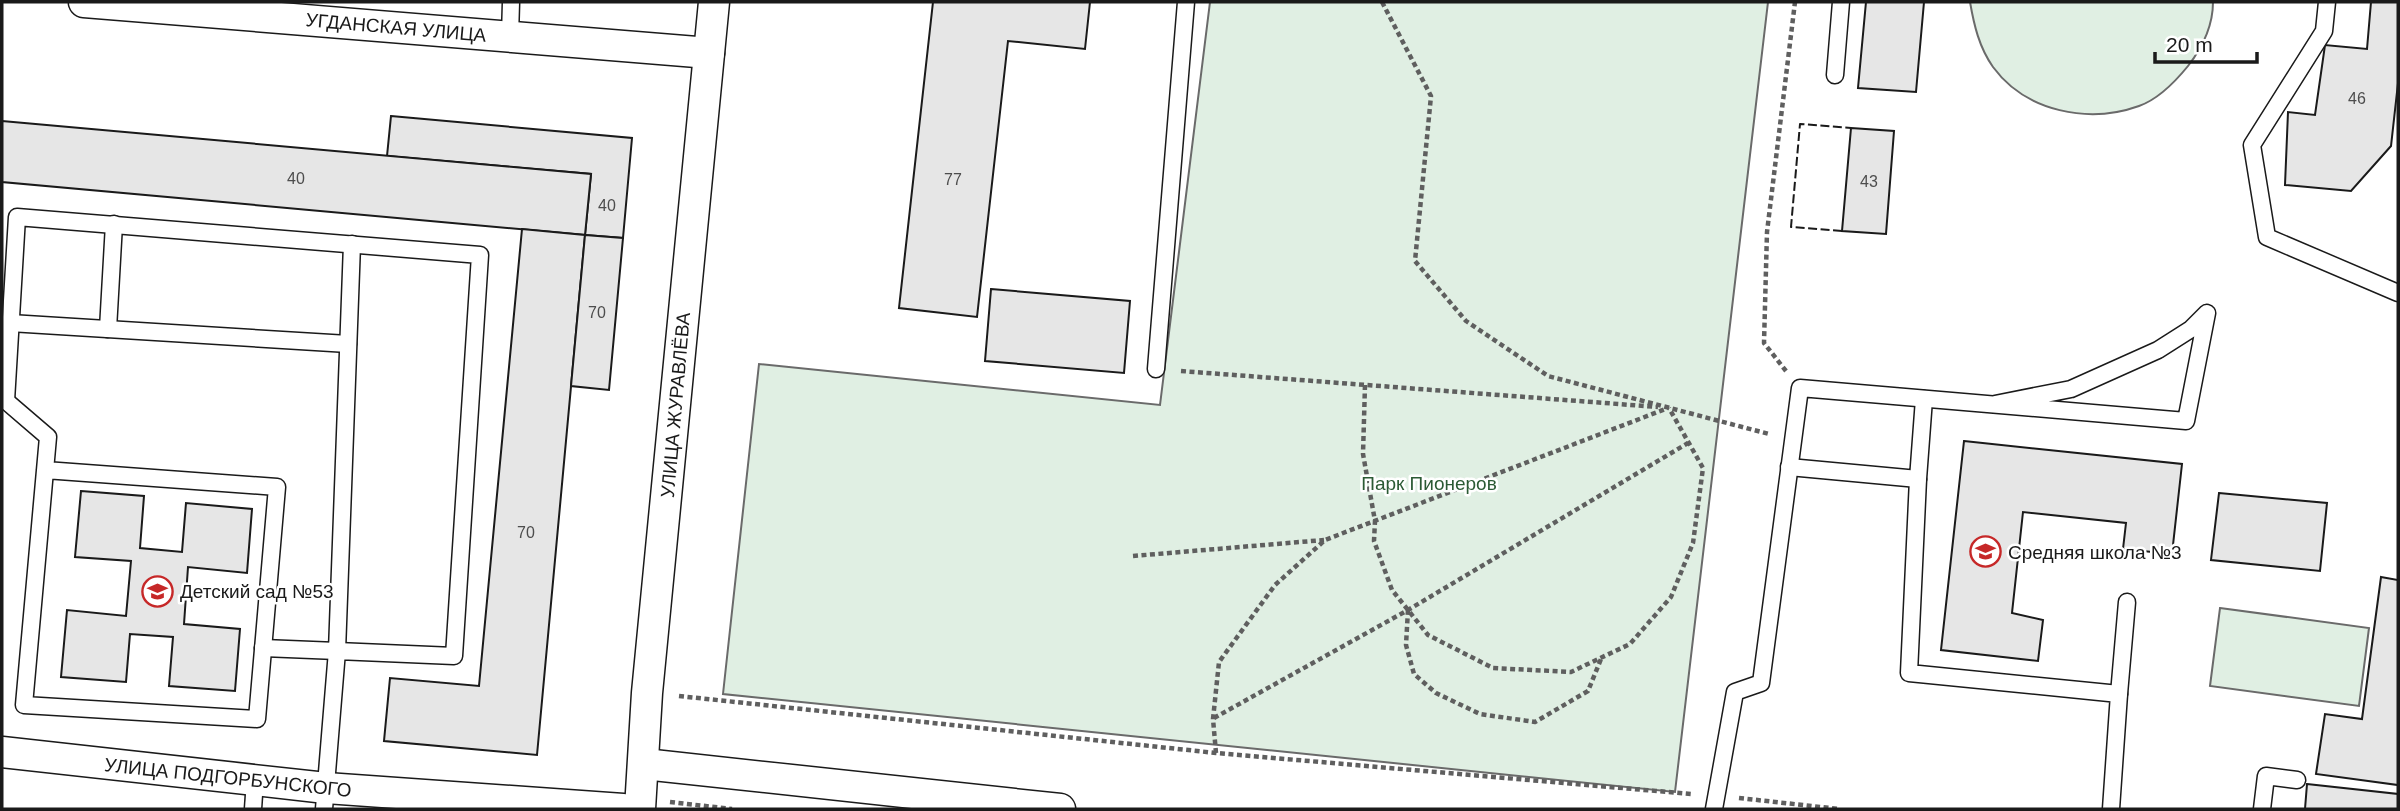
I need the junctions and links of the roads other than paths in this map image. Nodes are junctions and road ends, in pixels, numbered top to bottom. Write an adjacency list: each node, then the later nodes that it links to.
1 (84, 2): 7 (street, УГДАНСКАЯ УЛИЦА)
2 (512, 2): 7 (lane)
3 (714, 2): 8 (street, УЛИЦА ЖУРАВЛЁВА)
4 (1186, 2): 16 (lane)
5 (1841, 2): 9 (lane)
6 (2326, 2): 12 (lane)
7 (510, 36): 8 (street, УГДАНСКАЯ УЛИЦА)
8 (709, 54): 28 (street, УЛИЦА ЖУРАВЛЁВА)
9 (1835, 75)
10 (114, 224): 11 (lane); 13 (lane); 14 (lane)
11 (352, 244): 15 (lane); 25 (lane)
12 (2398, 293)
13 (10, 323): 14 (lane); 18 (lane)
14 (108, 330): 15 (lane)
15 (348, 344): 25 (lane)
16 (1156, 369)
17 (1924, 399): 19 (lane); 20 (lane); 22 (lane)
18 (4, 401): 21 (lane)
19 (1995, 404): 19 (lane)
20 (1789, 467): 22 (lane); 32 (lane)
21 (45, 470): 24 (lane); 24 (lane)
22 (1919, 479): 26 (lane)
23 (2127, 601): 26 (lane)
24 (263, 648): 25 (lane)
25 (337, 651): 31 (lane)
26 (2119, 694): 35 (lane)
27 (2, 752): 30 (street, УЛИЦА ПОДГОРБУНСКОГО)
28 (644, 764): 33 (street, УЛИЦА ЖУРАВЛЁВА); 34 (street)
29 (2297, 780): 36 (lane)
30 (254, 795): 31 (street, УЛИЦА ПОДГОРБУНСКОГО)
31 (325, 799): 33 (street, УЛИЦА ПОДГОРБУНСКОГО)
32 (1715, 803)
33 (635, 806)
34 (1060, 809)
35 (2111, 809)
36 (2262, 809)

